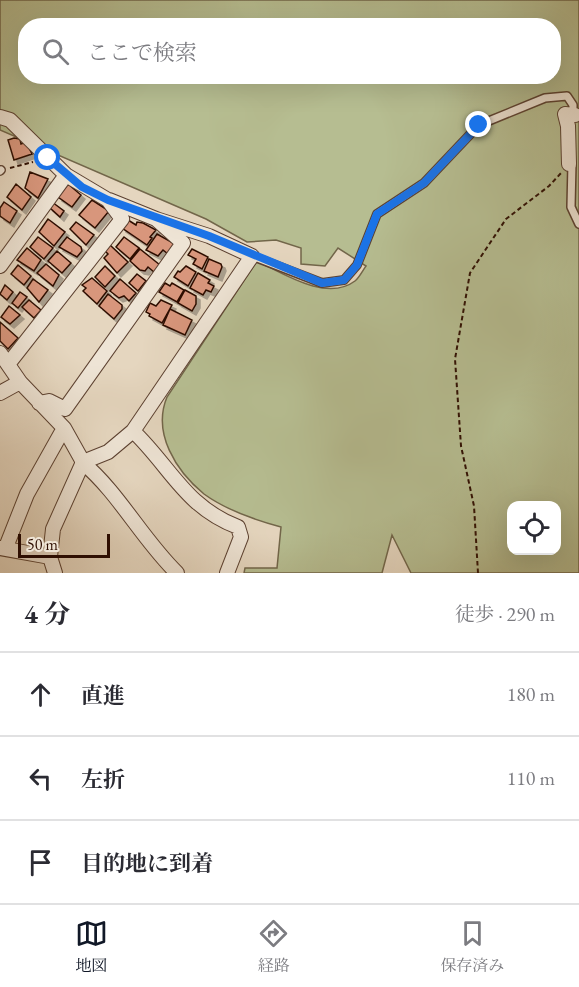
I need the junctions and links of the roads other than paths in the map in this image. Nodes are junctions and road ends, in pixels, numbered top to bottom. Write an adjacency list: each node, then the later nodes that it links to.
1 (575, 115): 3 (street)
2 (0, 117): 4 (street)
3 (569, 164)
4 (66, 175): 5 (street); 9 (street)
5 (108, 200): 6 (street); 10 (street)
6 (156, 219): 8 (street); 13 (street)
7 (579, 224): 8 (lane)
8 (252, 256): 15 (street)
9 (0, 266)
10 (4, 358): 11 (street)
11 (20, 382): 12 (street); 13 (street)
12 (0, 393)
13 (39, 403): 14 (street)
14 (64, 428): 16 (street); 17 (street)
15 (133, 430): 16 (street); 21 (street)
16 (82, 462): 18 (street); 20 (street)
17 (3, 547): 18 (street)
18 (50, 557): 19 (street)
19 (55, 573)
20 (177, 573)
21 (227, 573)

